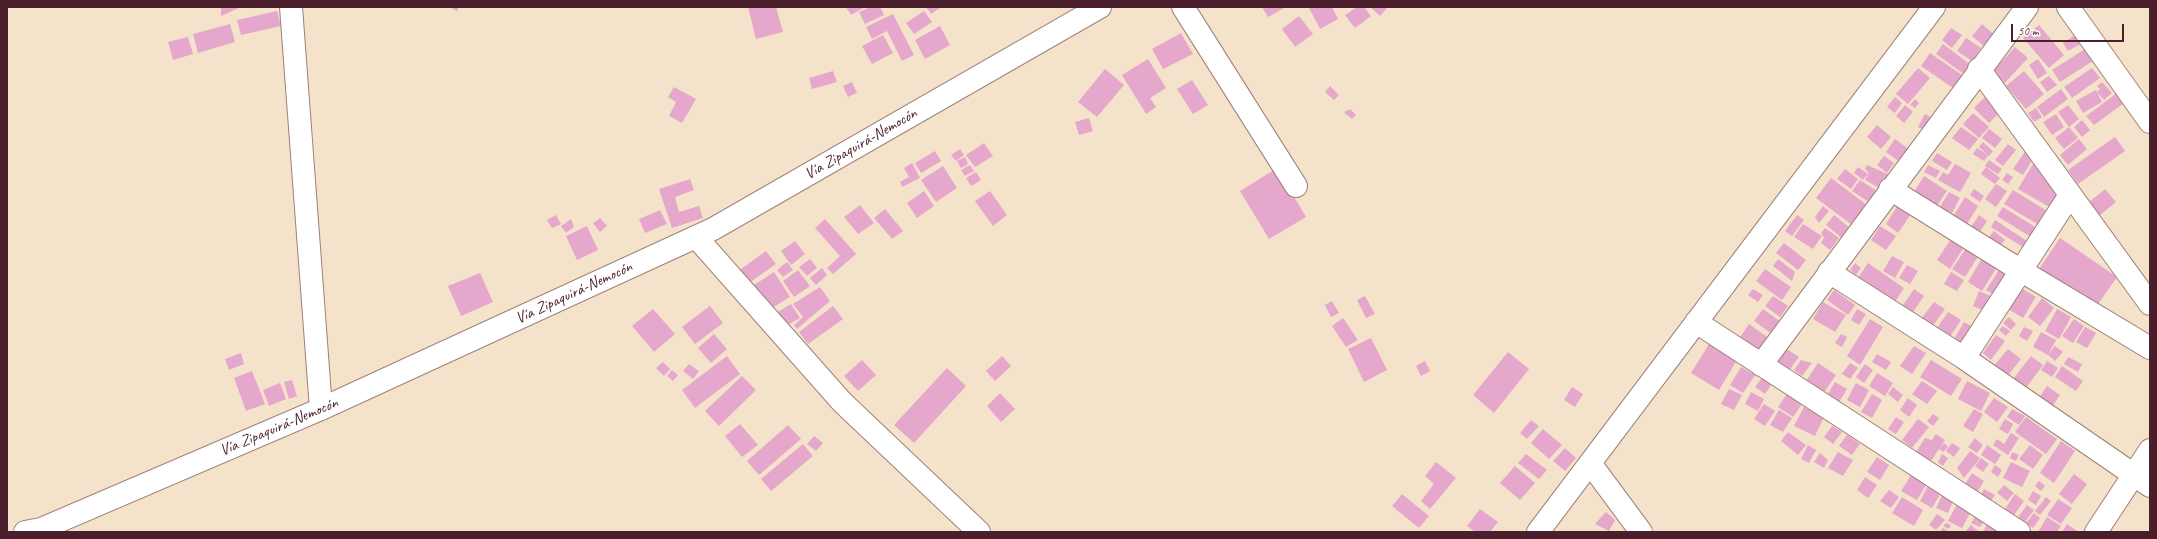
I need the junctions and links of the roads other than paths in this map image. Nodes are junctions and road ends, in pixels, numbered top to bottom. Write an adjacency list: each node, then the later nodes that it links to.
1 (291, 7): 20 (street)
2 (1100, 7): 12 (street, Vía Zipaquirá-Nemocón)
3 (1183, 7): 9 (street)
4 (1934, 7): 16 (street)
5 (2027, 7): 7 (street)
6 (2068, 7): 8 (street)
7 (1979, 69): 10 (street); 11 (street)
8 (2150, 122)
9 (1296, 186)
10 (1890, 189): 13 (street); 14 (street)
11 (2070, 194): 13 (street); 15 (street)
12 (696, 237): 20 (street, Vía Zipaquirá-Nemocón); 25 (street)
13 (2020, 270): 17 (street); 18 (street)
14 (1829, 272): 18 (street); 19 (street)
15 (2150, 304)
16 (1696, 322): 19 (street); 22 (street)
17 (2150, 348)
18 (1964, 358): 23 (street)
19 (1761, 364): 28 (street)
20 (322, 409): 24 (street, Vía Zipaquirá-Nemocón)
21 (2150, 450): 23 (street)
22 (1590, 463): 26 (street); 27 (street)
23 (2143, 480): 29 (street)
24 (25, 532)
25 (979, 532)
26 (1538, 532)
27 (1641, 532)
28 (2019, 532)
29 (2096, 532)

